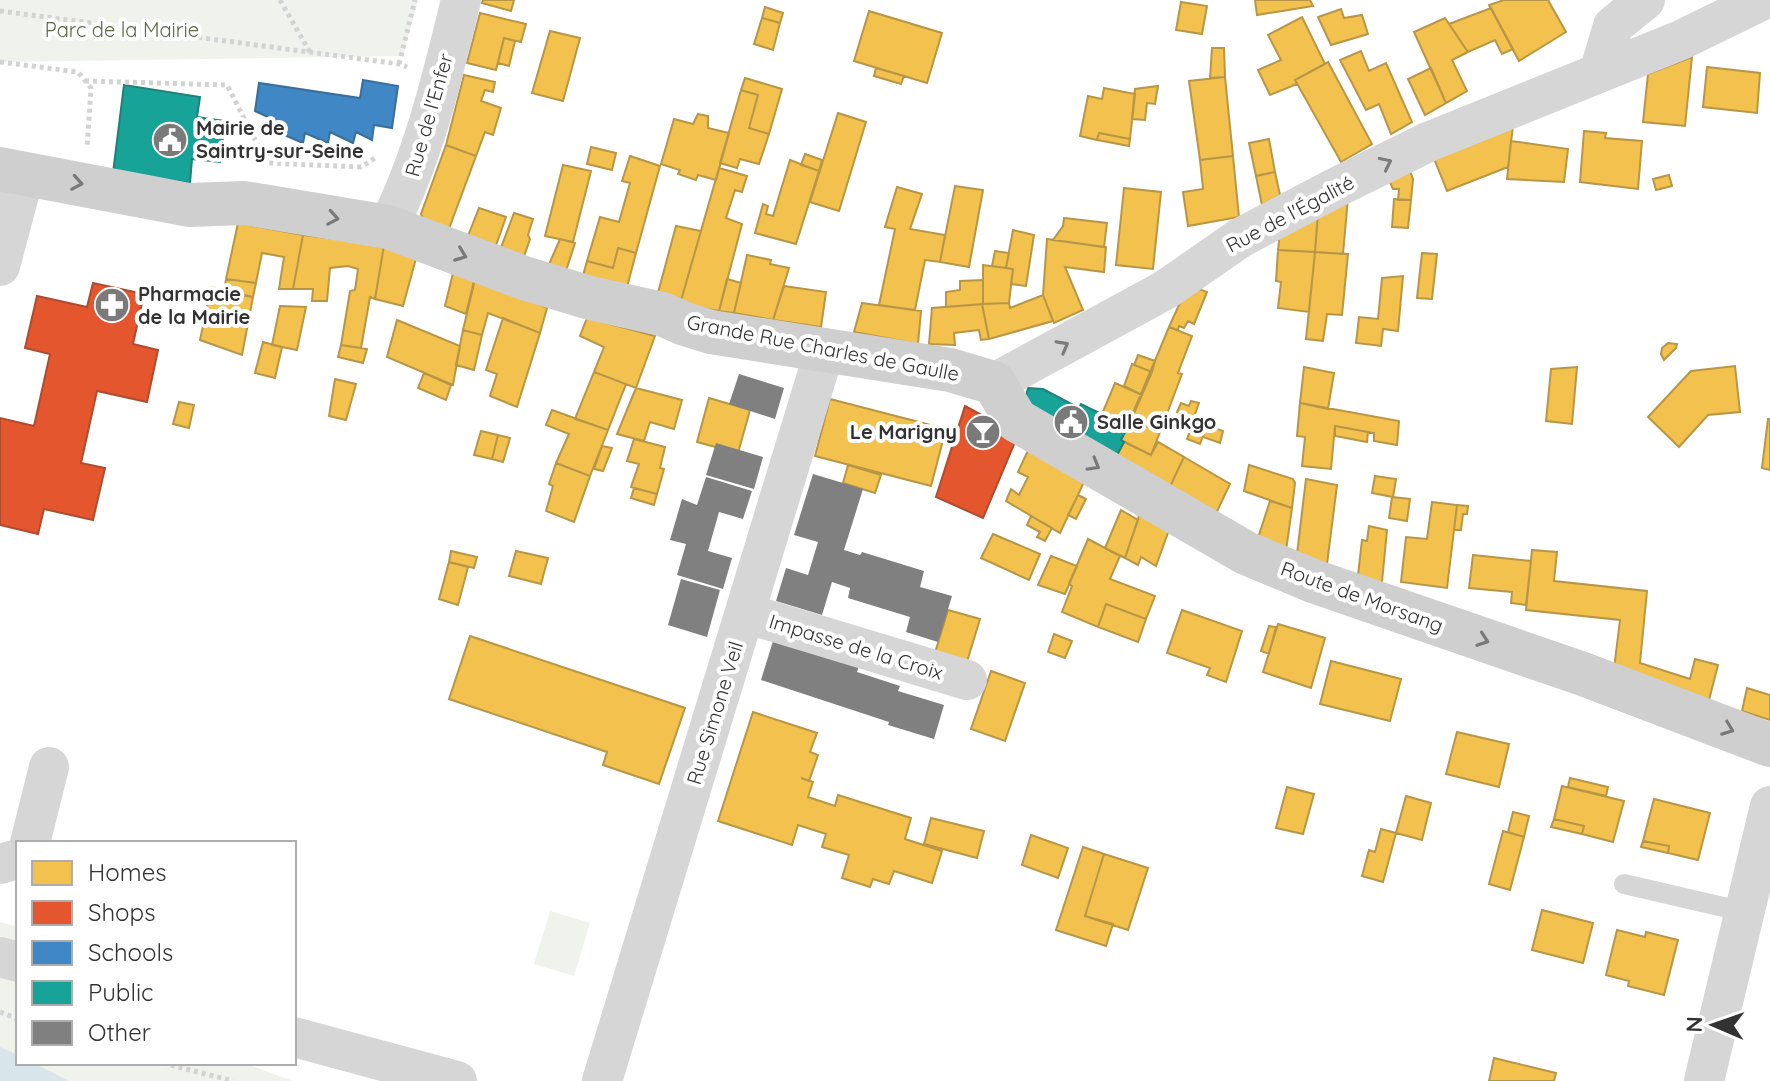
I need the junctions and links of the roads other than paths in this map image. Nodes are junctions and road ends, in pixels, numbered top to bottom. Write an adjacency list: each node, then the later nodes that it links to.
1 (461, 0): 6 (street, Rue de l'Enfer)
2 (1645, 0): 4 (street)
3 (1763, 0): 4 (street, Rue de l'Égalité)
4 (1599, 73): 9 (street, Rue de l'Égalité, one-way to 4)
5 (10, 171): 6 (street, Grande Rue Charles de Gaulle, one-way to 6); 7 (street)
6 (388, 227): 8 (street, Grande Rue Charles de Gaulle, one-way to 8)
7 (0, 266)
8 (825, 349): 9 (street, Grande Rue Charles de Gaulle); 10 (street, Rue Simone Veil)
9 (994, 383): 12 (street, Route de Morsang, one-way to 12)
10 (745, 613): 11 (street, Impasse de la Croix); 19 (street, Rue Simone Veil)
11 (967, 680)
12 (1770, 745)
13 (49, 767): 15 (street)
14 (1770, 806): 17 (street)
15 (30, 841)
16 (1624, 884): 17 (lane)
17 (1745, 912): 21 (street)
18 (296, 1038): 20 (street)
19 (604, 1079)
20 (457, 1081)
21 (1704, 1081)

